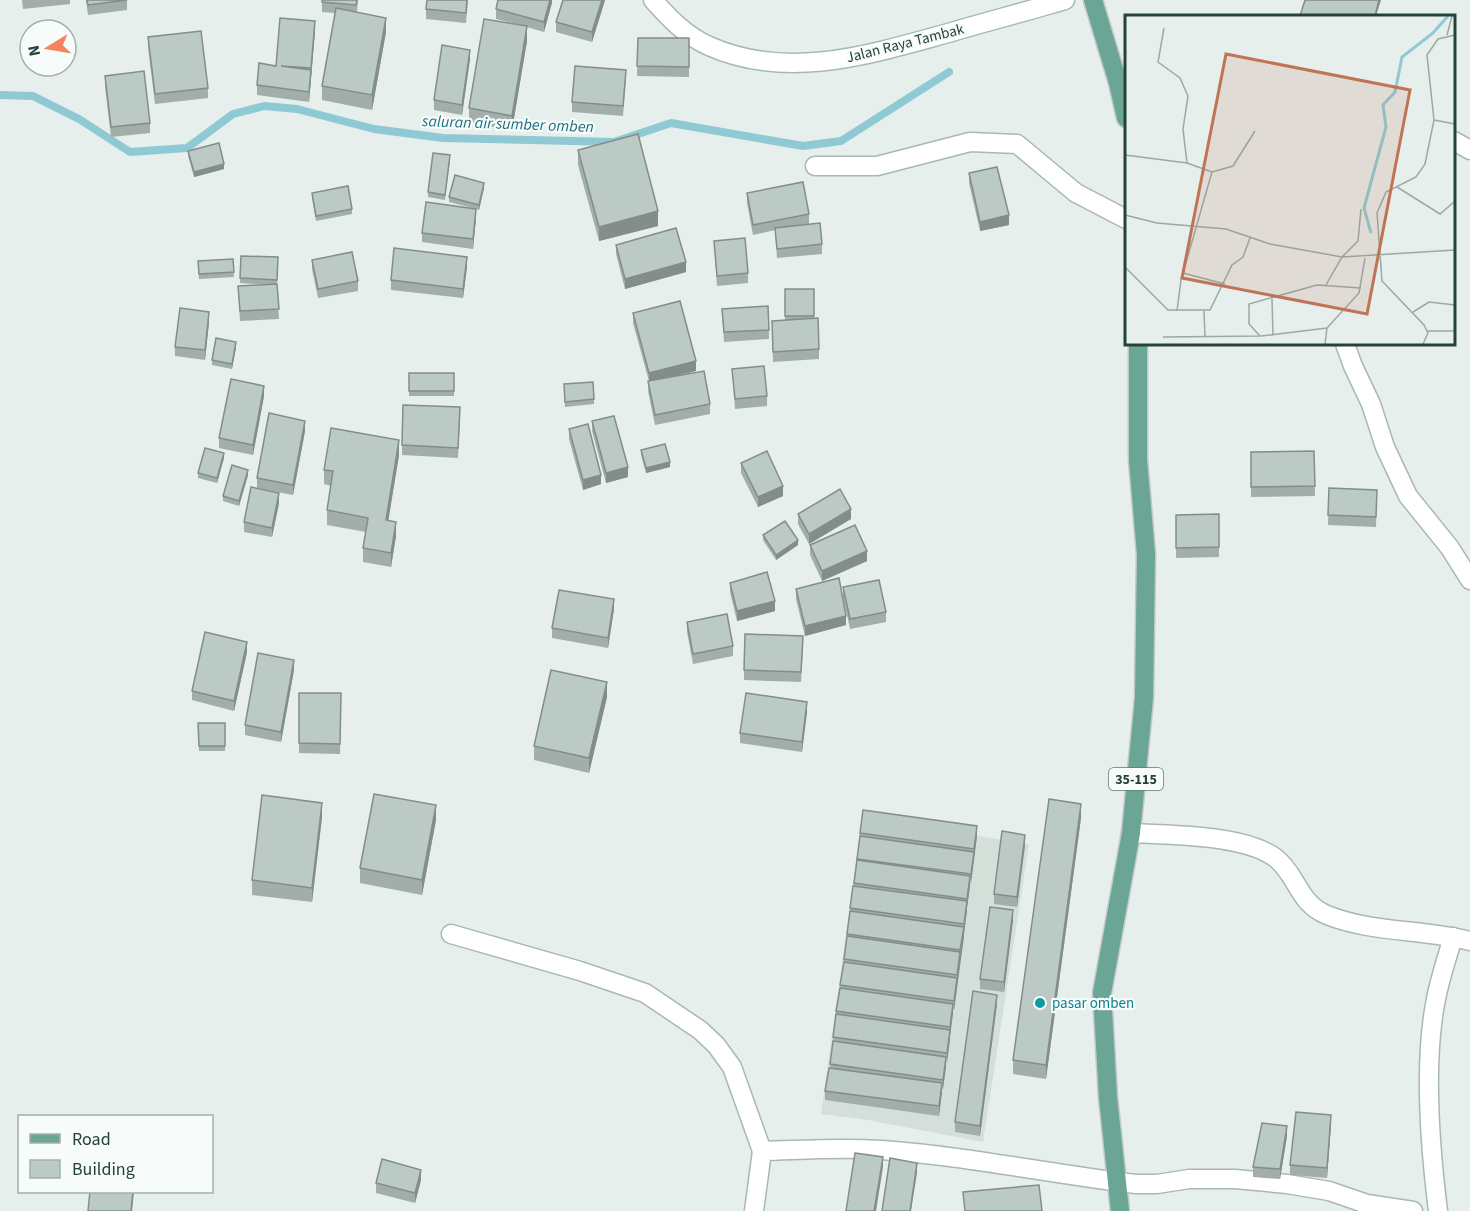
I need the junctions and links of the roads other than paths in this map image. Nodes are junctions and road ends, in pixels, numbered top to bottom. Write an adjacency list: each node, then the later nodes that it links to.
1 (653, 0): 2 (street, Jalan Raya Tambak)
2 (1065, 0)
3 (1093, 0): 4 (main road)
4 (1122, 82): 5 (main road)
5 (1125, 109)
6 (1455, 142): 7 (street)
7 (1470, 150)
8 (815, 166): 9 (street)
9 (1125, 218)
10 (1138, 345): 13 (main road, 35-115)
11 (1345, 345): 12 (street)
12 (1470, 580)
13 (1131, 833): 15 (street); 17 (main road, 35-115)
14 (451, 934): 16 (street)
15 (1462, 939): 21 (street)
16 (762, 1150): 17 (street); 18 (street)
17 (1116, 1182): 19 (main road, 35-115); 20 (street)
18 (754, 1211)
19 (1120, 1211)
20 (1413, 1211)
21 (1438, 1211)

